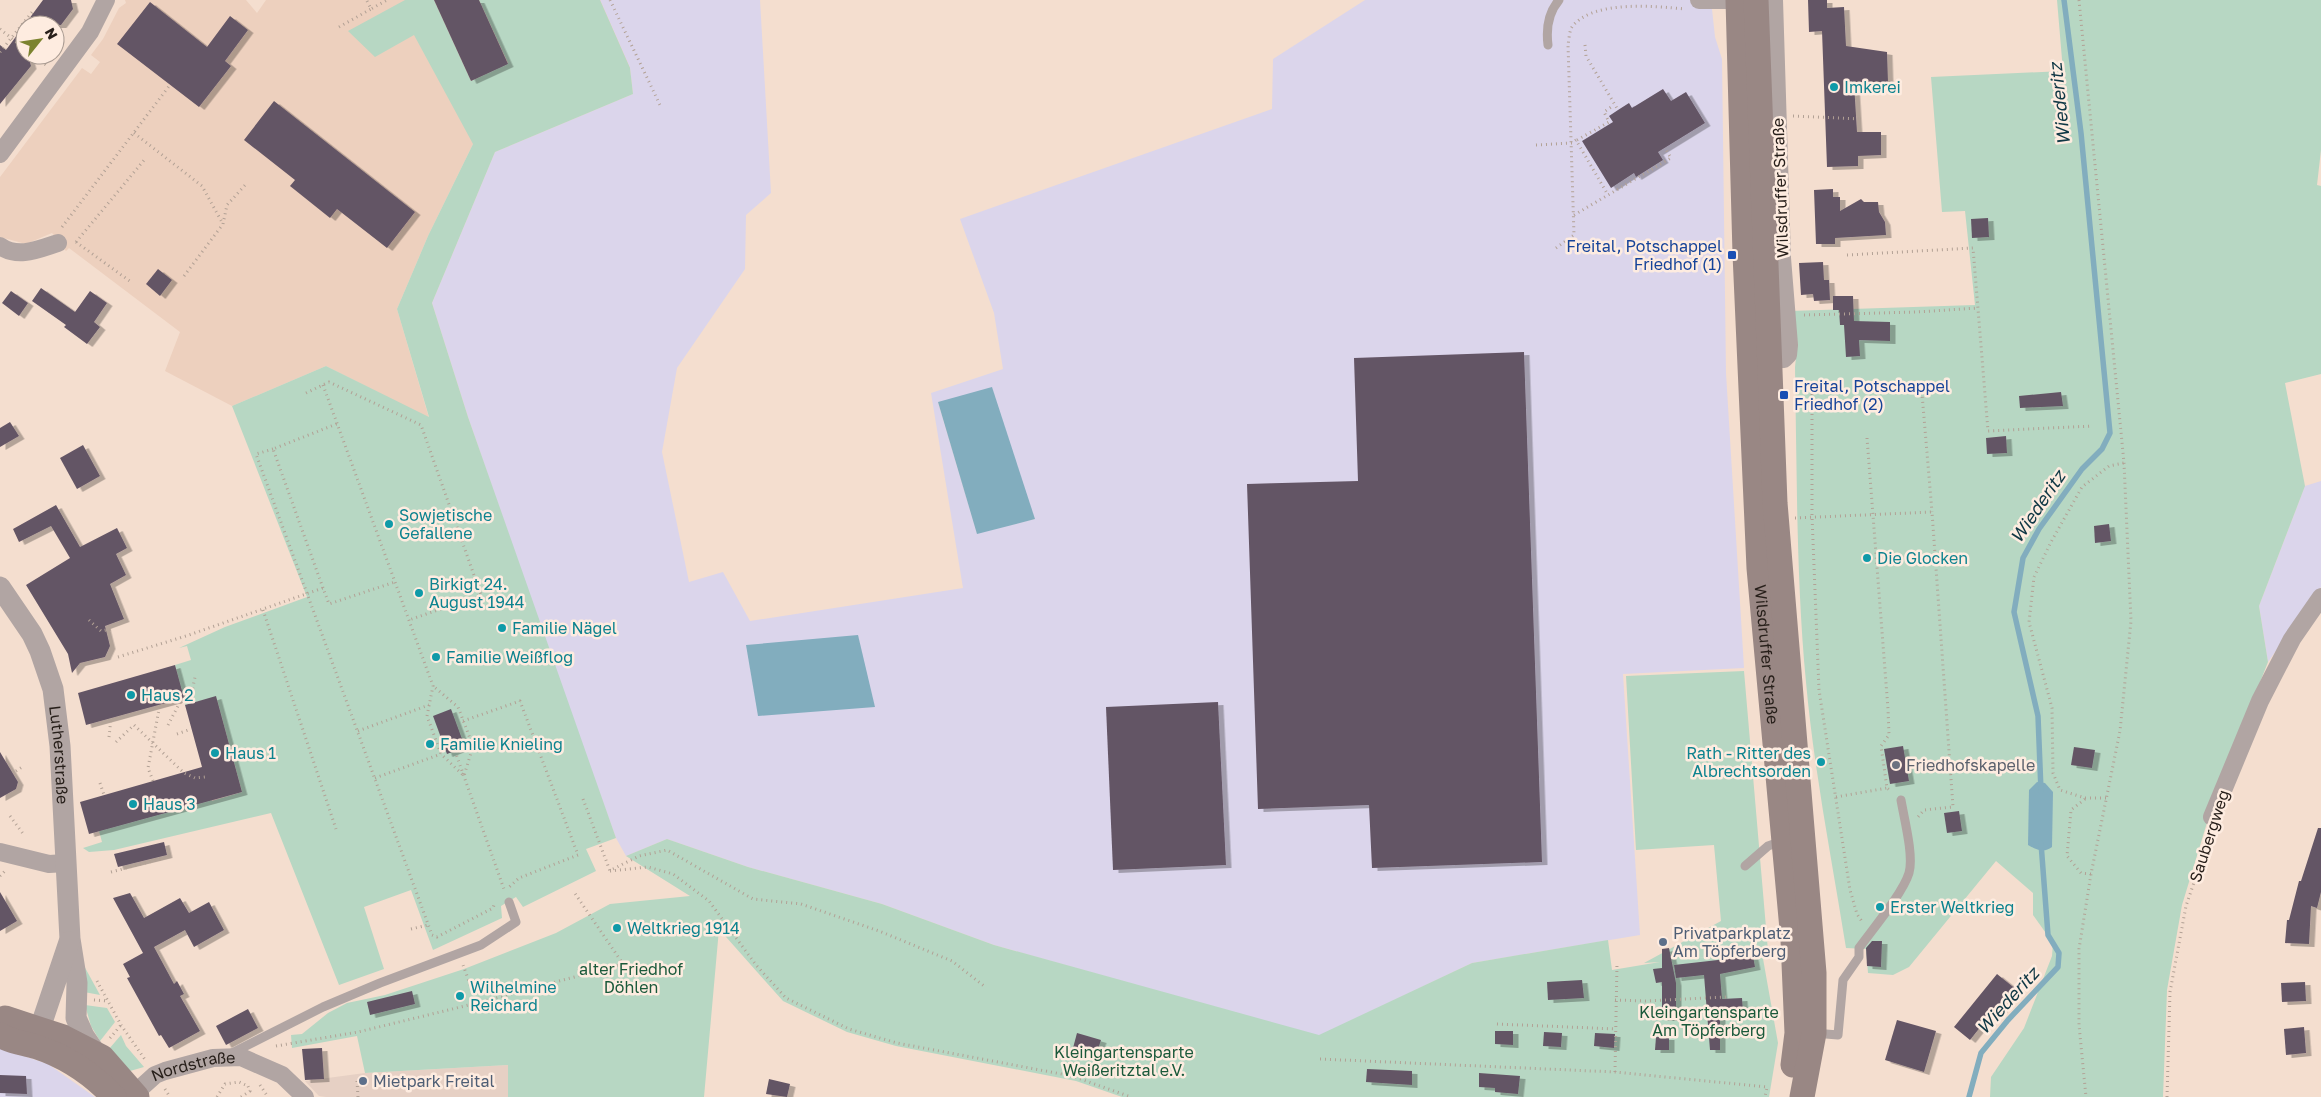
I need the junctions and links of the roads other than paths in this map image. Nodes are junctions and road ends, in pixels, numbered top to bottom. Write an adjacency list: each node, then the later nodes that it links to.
1 (106, 0): 7 (street)
2 (1559, 0): 6 (lane)
3 (1746, 0): 5 (street); 10 (main road, Wilsdruffer Straße)
4 (1774, 0): 10 (street, Wilsdruffer Straße)
5 (1696, 5)
6 (1548, 45)
7 (0, 154)
8 (52, 245): 9 (street)
9 (0, 246)
10 (1760, 360): 15 (main road, Wilsdruffer Straße)
11 (0, 587): 17 (street, Lutherstraße)
12 (2321, 597): 14 (street, Saubergweg)
13 (1901, 800): 23 (lane)
14 (2212, 817)
15 (1792, 840): 18 (lane); 23 (main road, Wilsdruffer Straße)
16 (0, 852): 17 (street)
17 (66, 863): 20 (street, Lutherstraße)
18 (1746, 866)
19 (509, 902): 27 (lane)
20 (70, 939): 25 (street, Lutherstraße); 26 (street, Lutherstraße)
21 (0, 1020): 25 (main road)
22 (0, 1027): 25 (street)
23 (1805, 1033): 30 (main road, Wilsdruffer Straße); 31 (main road, Wilsdruffer Straße)
24 (0, 1035): 25 (main road)
25 (38, 1037): 26 (main road)
26 (69, 1039): 28 (main road); 28 (main road)
27 (225, 1056): 28 (street, Nordstraße); 29 (street, Nordstraße)
28 (129, 1096)
29 (305, 1097)
30 (1787, 1097)
31 (1802, 1097)

